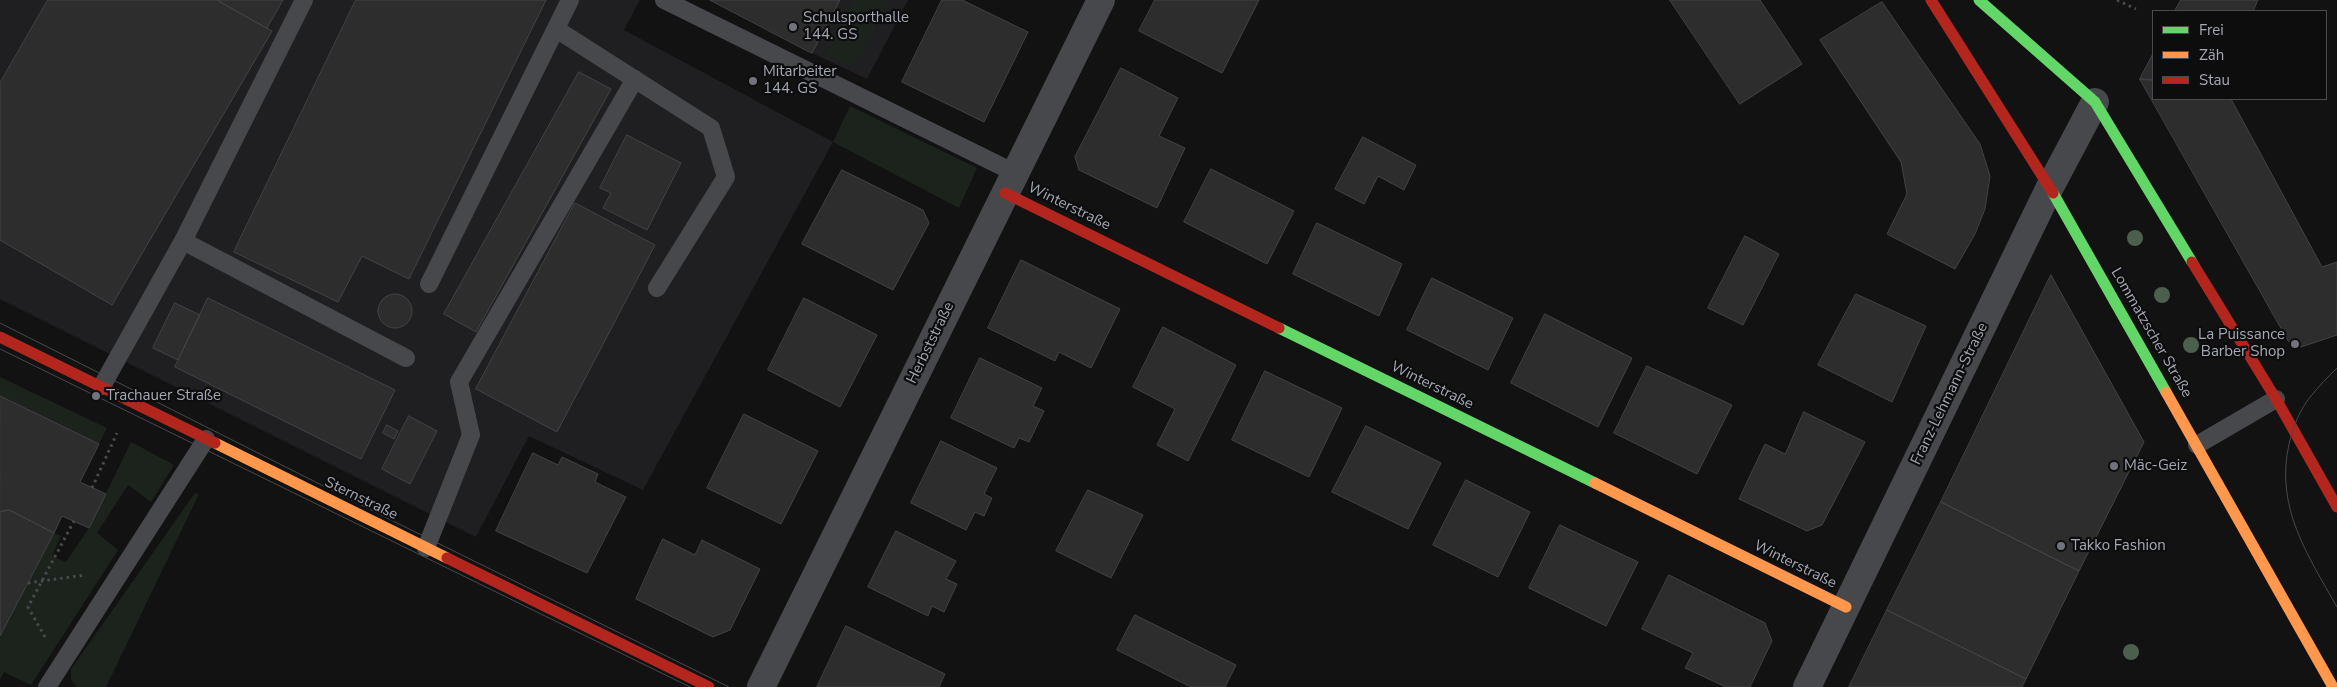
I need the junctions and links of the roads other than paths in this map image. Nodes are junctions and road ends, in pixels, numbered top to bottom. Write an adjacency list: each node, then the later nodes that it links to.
1 (304, 0): 12 (lane)
2 (570, 0): 7 (lane)
3 (664, 0): 10 (lane)
4 (1101, 0): 10 (street, Herbststraße)
5 (1931, 0): 11 (street, Lommatzscher Straße)
6 (1979, 0): 9 (street)
7 (556, 29): 8 (lane); 13 (lane)
8 (635, 79): 14 (lane); 22 (lane)
9 (2095, 102): 11 (street, Franz-Lehmann-Straße); 18 (street)
10 (1010, 183): 23 (street, Winterstraße); 26 (street, Herbststraße)
11 (2050, 187): 20 (street, Lommatzscher Straße); 23 (street, Franz-Lehmann-Straße)
12 (183, 241): 16 (lane); 17 (lane)
13 (429, 284)
14 (657, 288)
15 (0, 337): 17 (street, Sternstraße)
16 (406, 358)
17 (102, 386): 19 (street, Sternstraße)
18 (2276, 399): 20 (lane); 21 (street)
19 (206, 439): 22 (street, Sternstraße); 24 (lane)
20 (2197, 445): 28 (street, Lommatzscher Straße)
21 (2337, 506)
22 (426, 548): 25 (street, Sternstraße)
23 (1846, 607): 27 (street, Franz-Lehmann-Straße)
24 (47, 687)
25 (710, 687)
26 (761, 687)
27 (1807, 687)
28 (2333, 687)

